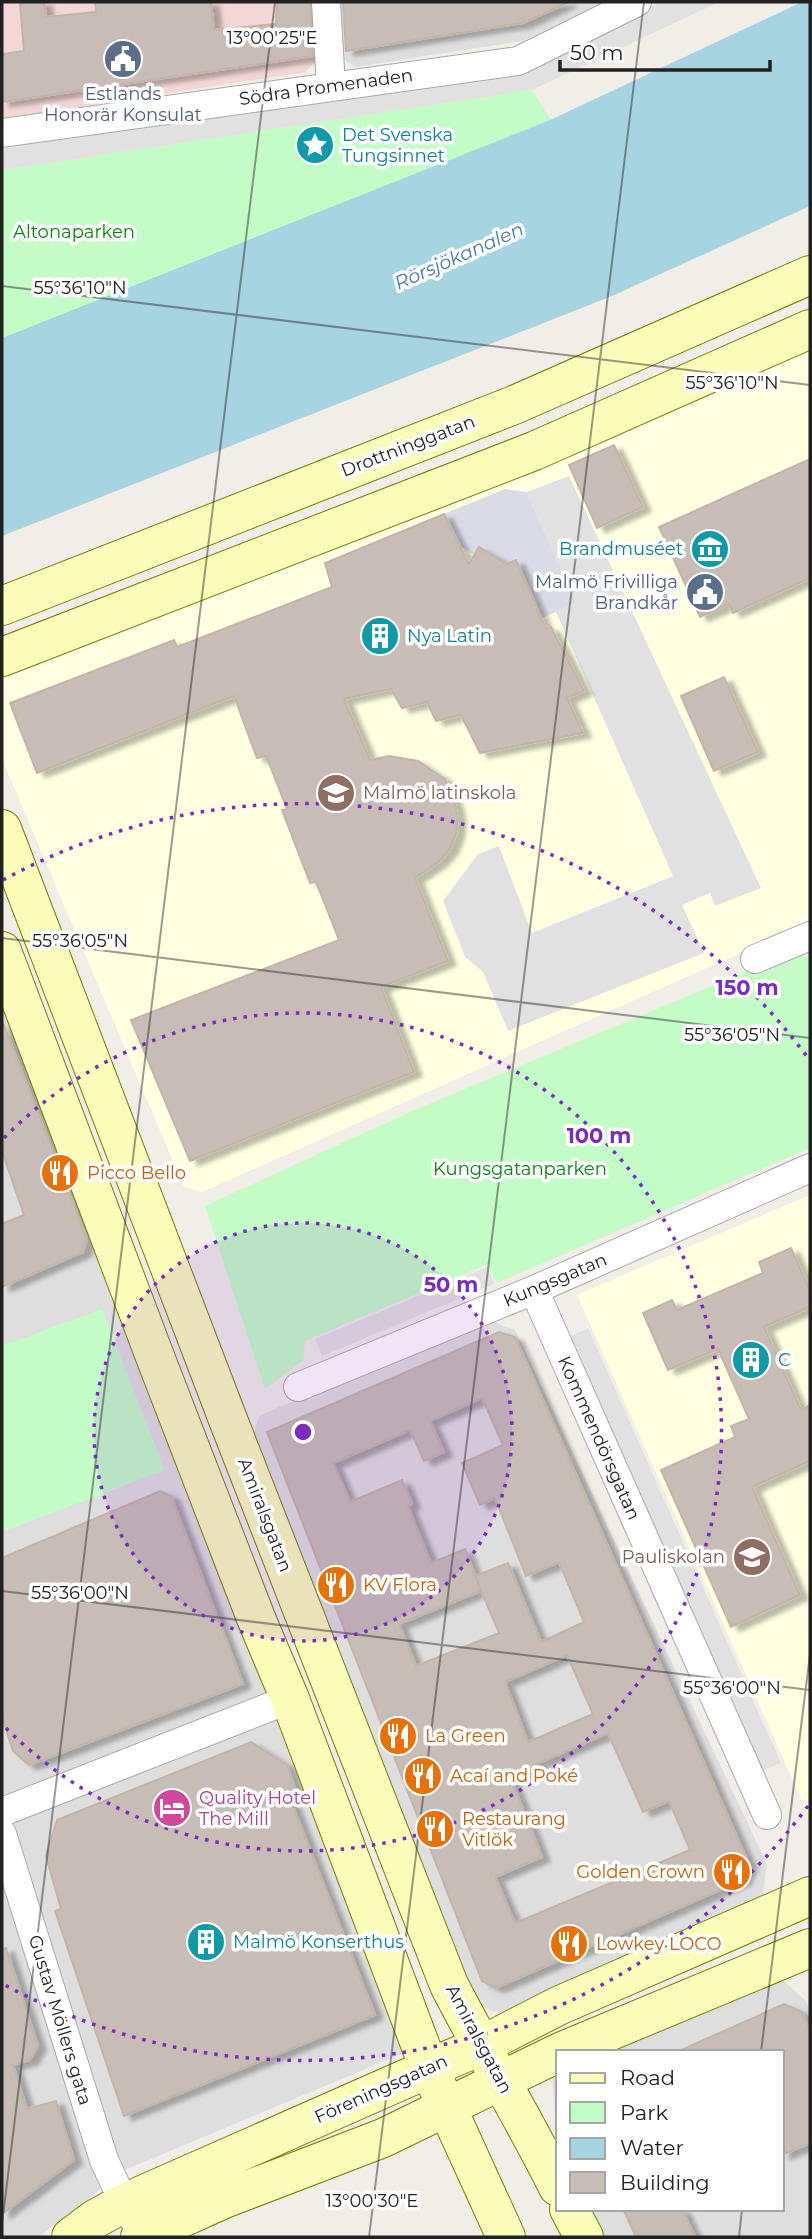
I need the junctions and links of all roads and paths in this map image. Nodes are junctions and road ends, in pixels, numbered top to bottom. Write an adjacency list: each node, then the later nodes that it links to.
1 (326, 2): 3 (street)
2 (638, 2): 3 (street, Södra Promenaden)
3 (331, 86): 4 (street, Södra Promenaden)
4 (2, 133)
5 (810, 275): 7 (main road, Drottninggatan)
6 (810, 329): 8 (main road)
7 (2, 606)
8 (2, 657)
9 (2, 829): 22 (main road, Amiralsgatan)
10 (810, 936): 12 (street)
11 (2, 951): 16 (main road)
12 (755, 959)
13 (810, 1168): 14 (street, Kungsgatan)
14 (534, 1290): 15 (street, Kungsgatan); 18 (street, Kommendörsgatan)
15 (298, 1387)
16 (290, 1699): 17 (street); 25 (main road)
17 (2, 1812)
18 (767, 1815)
19 (2, 1834): 30 (street, Gustav Möllers gata)
20 (810, 1896): 22 (main road, Föreningsgatan)
21 (809, 1953): 23 (main road, Föreningsgatan)
22 (480, 2046): 25 (main road, Föreningsgatan); 26 (main road, Amiralsgatan)
23 (564, 2050)
24 (556, 2054): 26 (main road, Föreningsgatan)
25 (429, 2068): 27 (main road); 30 (main road, Föreningsgatan)
26 (501, 2081): 27 (main road, Föreningsgatan); 28 (main road, Amiralsgatan)
27 (448, 2106): 30 (main road, Föreningsgatan); 32 (main road)
28 (556, 2183)
29 (570, 2211): 33 (main road)
30 (138, 2228): 31 (main road, Föreningsgatan)
31 (71, 2237)
32 (506, 2237)
33 (584, 2237)

